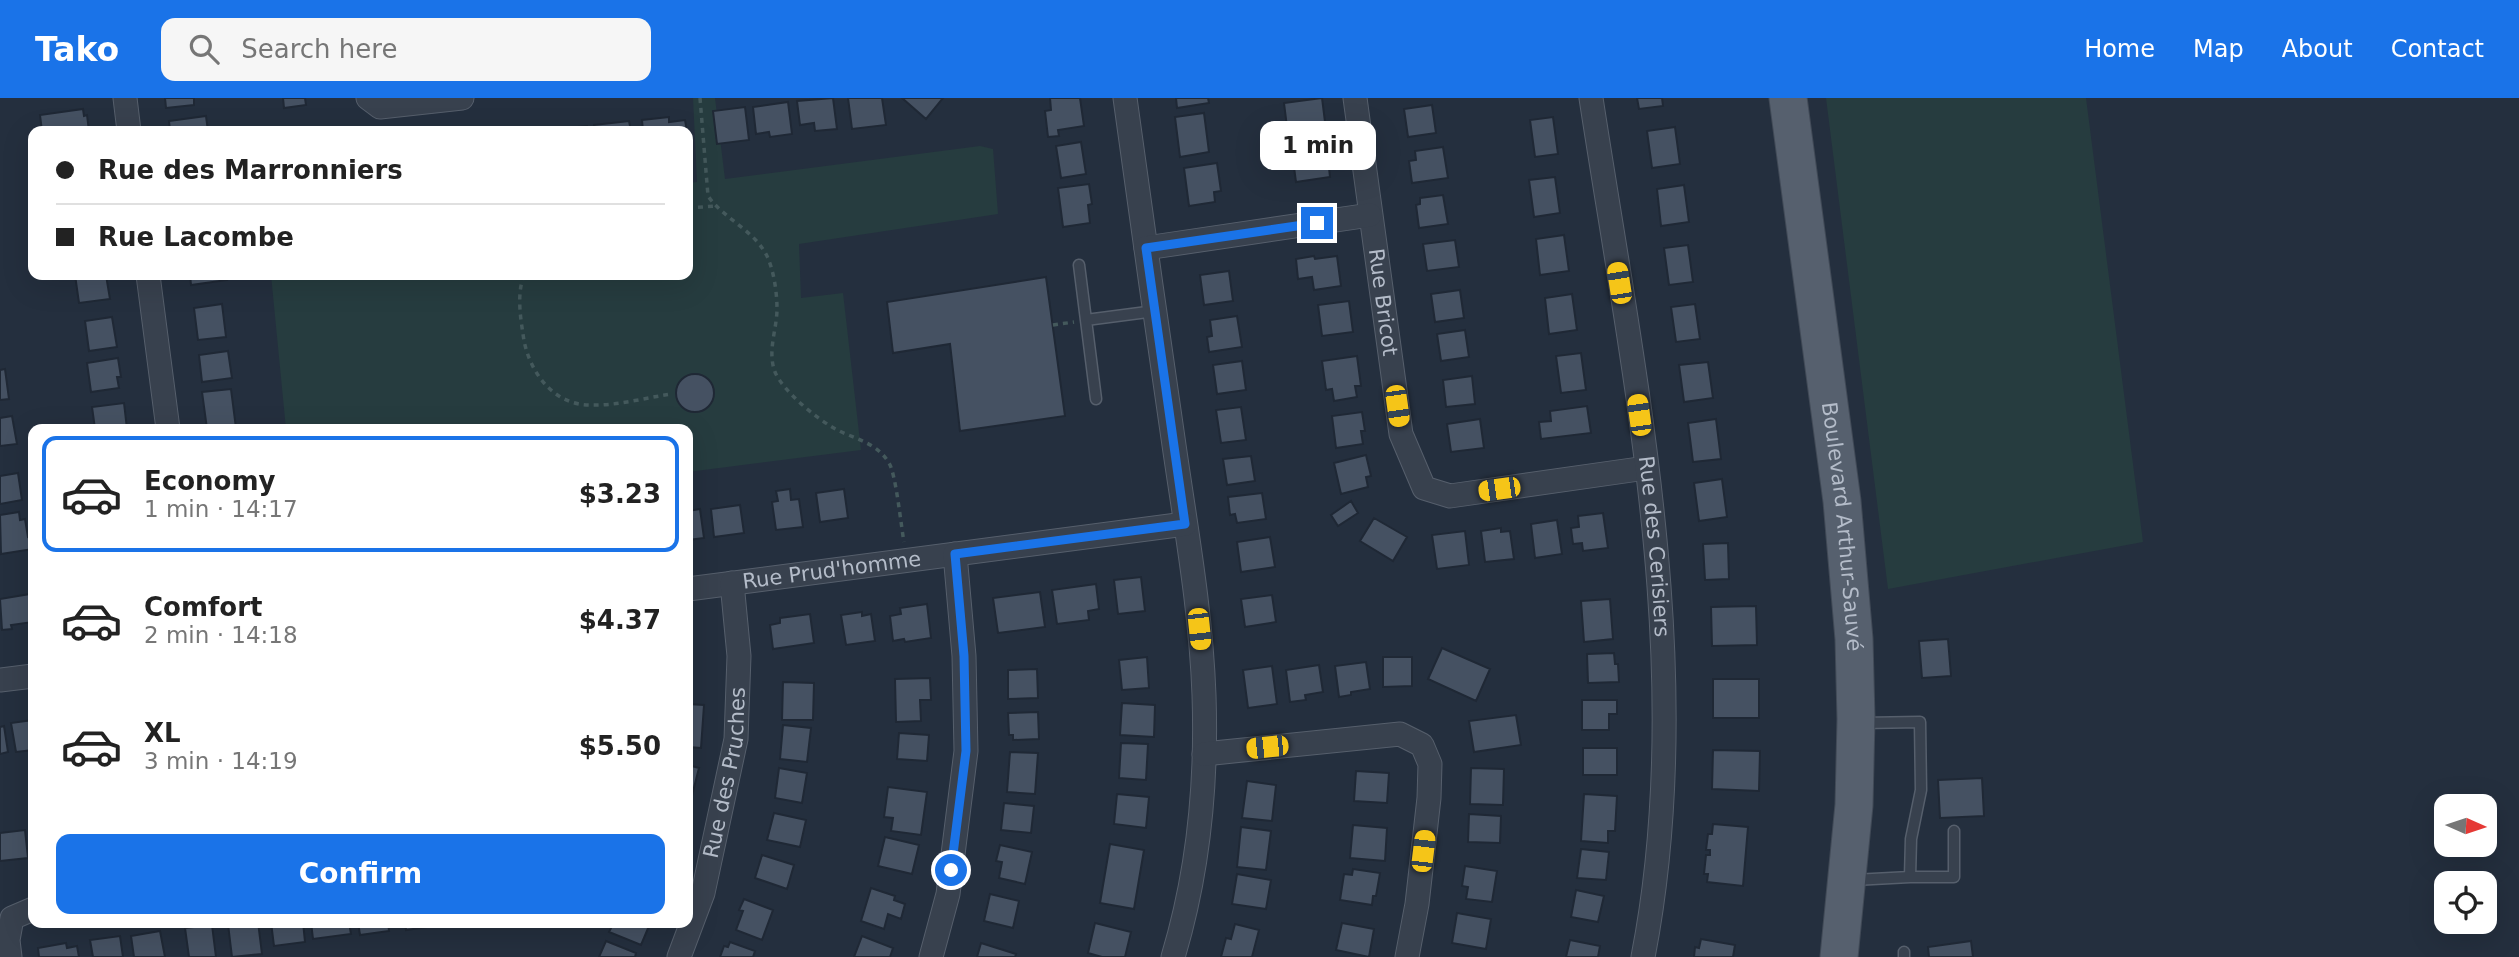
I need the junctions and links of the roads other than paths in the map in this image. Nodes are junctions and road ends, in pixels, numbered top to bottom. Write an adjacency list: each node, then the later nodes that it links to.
1 (125, 98): 8 (street)
2 (368, 98): 3 (street)
3 (462, 98)
4 (1125, 98): 10 (street)
5 (1355, 98): 9 (street, Rue Bricot)
6 (1591, 98): 17 (street, Rue des Cerisiers)
7 (1788, 98): 24 (main road, Boulevard Arthur-Sauvé)
8 (129, 126)
9 (1370, 215): 10 (street); 17 (street, Rue Bricot)
10 (1146, 248): 13 (street)
11 (1079, 265): 14 (lane)
12 (149, 280): 16 (street)
13 (1155, 312): 14 (lane); 18 (street)
14 (1086, 320): 15 (lane)
15 (1096, 399)
16 (167, 424)
17 (1647, 468): 37 (street, Rue des Cerisiers)
18 (1185, 524): 19 (street, Rue Prud'homme); 25 (street)
19 (955, 554): 20 (street, Rue Prud'homme); 34 (street)
20 (732, 583): 21 (street, Rue Prud'homme); 29 (street, Rue des Pruches)
21 (693, 588)
22 (28, 677): 23 (street)
23 (0, 680)
24 (1856, 723): 27 (lane); 28 (main road, Boulevard Arthur-Sauvé)
25 (1204, 754): 35 (street); 36 (street)
26 (1954, 831): 27 (lane)
27 (1910, 877): 28 (lane)
28 (1848, 880): 38 (main road, Boulevard Arthur-Sauvé)
29 (695, 890)
30 (28, 911): 32 (street)
31 (686, 928): 33 (street, Rue des Pruches)
32 (10, 957)
33 (679, 957)
34 (931, 957)
35 (1173, 957)
36 (1407, 957)
37 (1643, 957)
38 (1839, 957)

